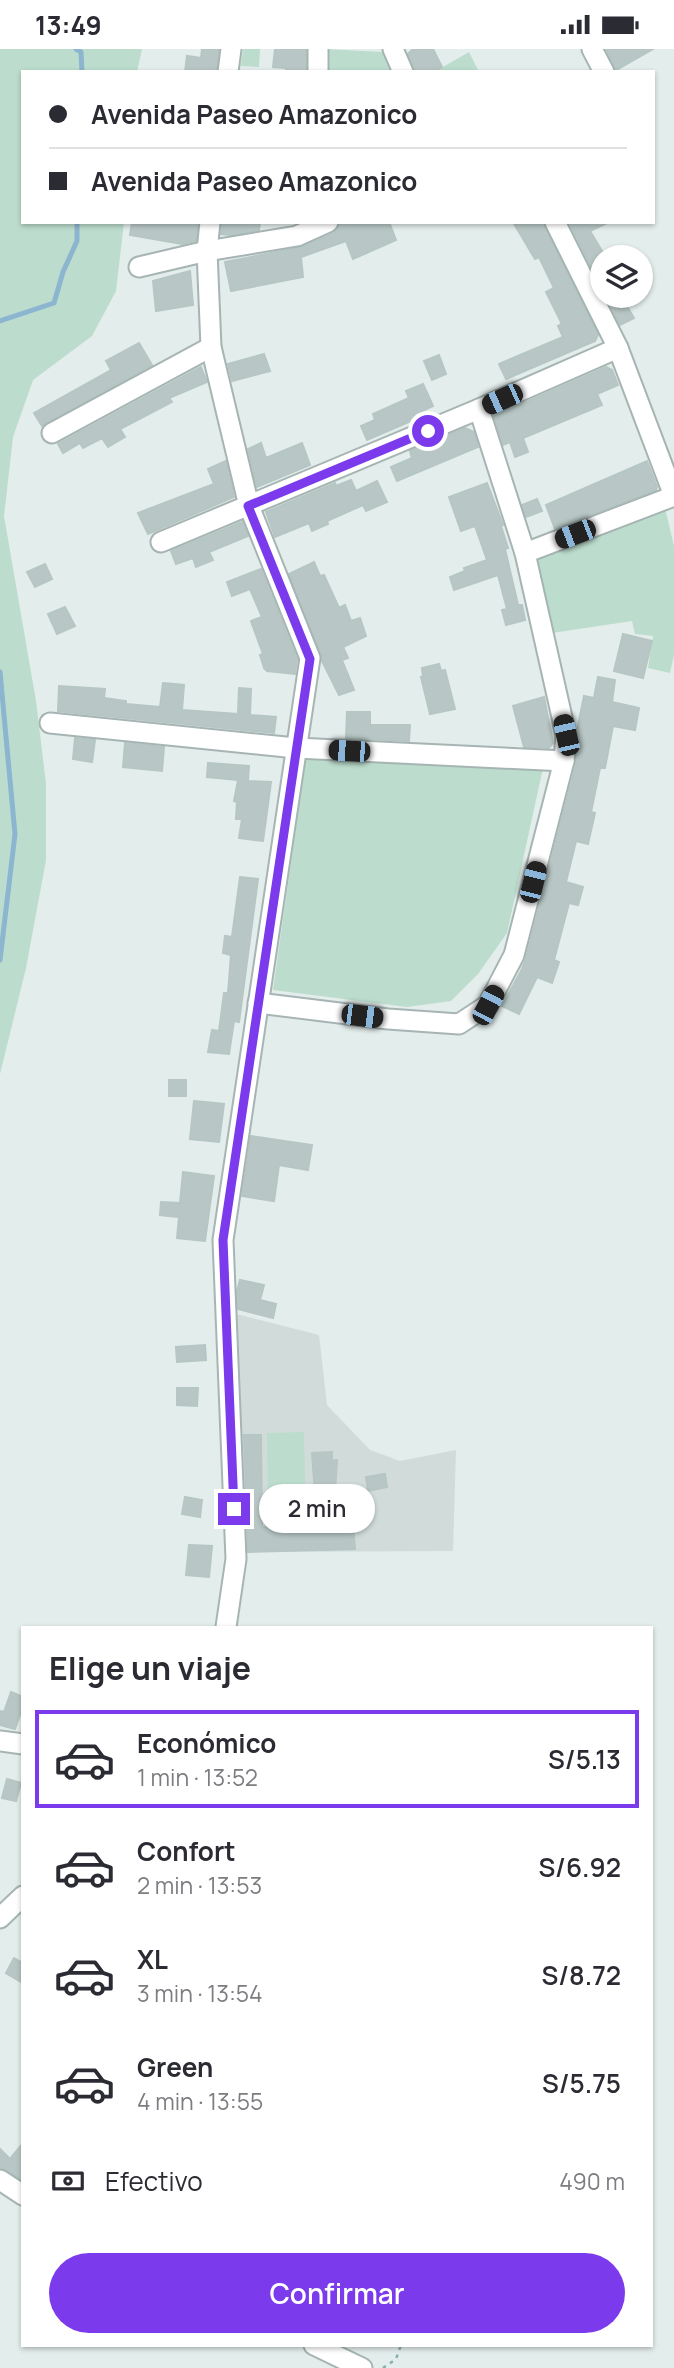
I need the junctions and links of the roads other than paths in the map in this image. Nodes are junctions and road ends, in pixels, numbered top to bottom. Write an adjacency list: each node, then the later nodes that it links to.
1 (231, 49): 5 (street)
2 (318, 49): 6 (street)
3 (393, 49): 7 (street)
4 (592, 49): 8 (street)
5 (228, 70)
6 (318, 70)
7 (402, 70)
8 (603, 70)
9 (211, 224): 12 (street)
10 (321, 224): 12 (street)
11 (556, 224): 15 (street)
12 (207, 251): 13 (street); 14 (street)
13 (139, 267)
14 (211, 347): 17 (street); 19 (street)
15 (618, 348): 16 (street); 18 (street)
16 (479, 409): 19 (street); 21 (street)
17 (52, 433)
18 (674, 496): 21 (street)
19 (248, 506): 20 (street); 23 (street)
20 (161, 541)
21 (525, 553): 24 (street)
22 (50, 723): 23 (street)
23 (296, 748): 24 (street); 25 (street)
24 (564, 761): 25 (street)
25 (258, 1003): 26 (street)
26 (226, 1626)
27 (0, 1741): 28 (street)
28 (21, 1744)
29 (21, 1898): 30 (street)
30 (0, 1918)
31 (0, 2180): 32 (street)
32 (21, 2194)
33 (318, 2347): 34 (street)
34 (362, 2368)

